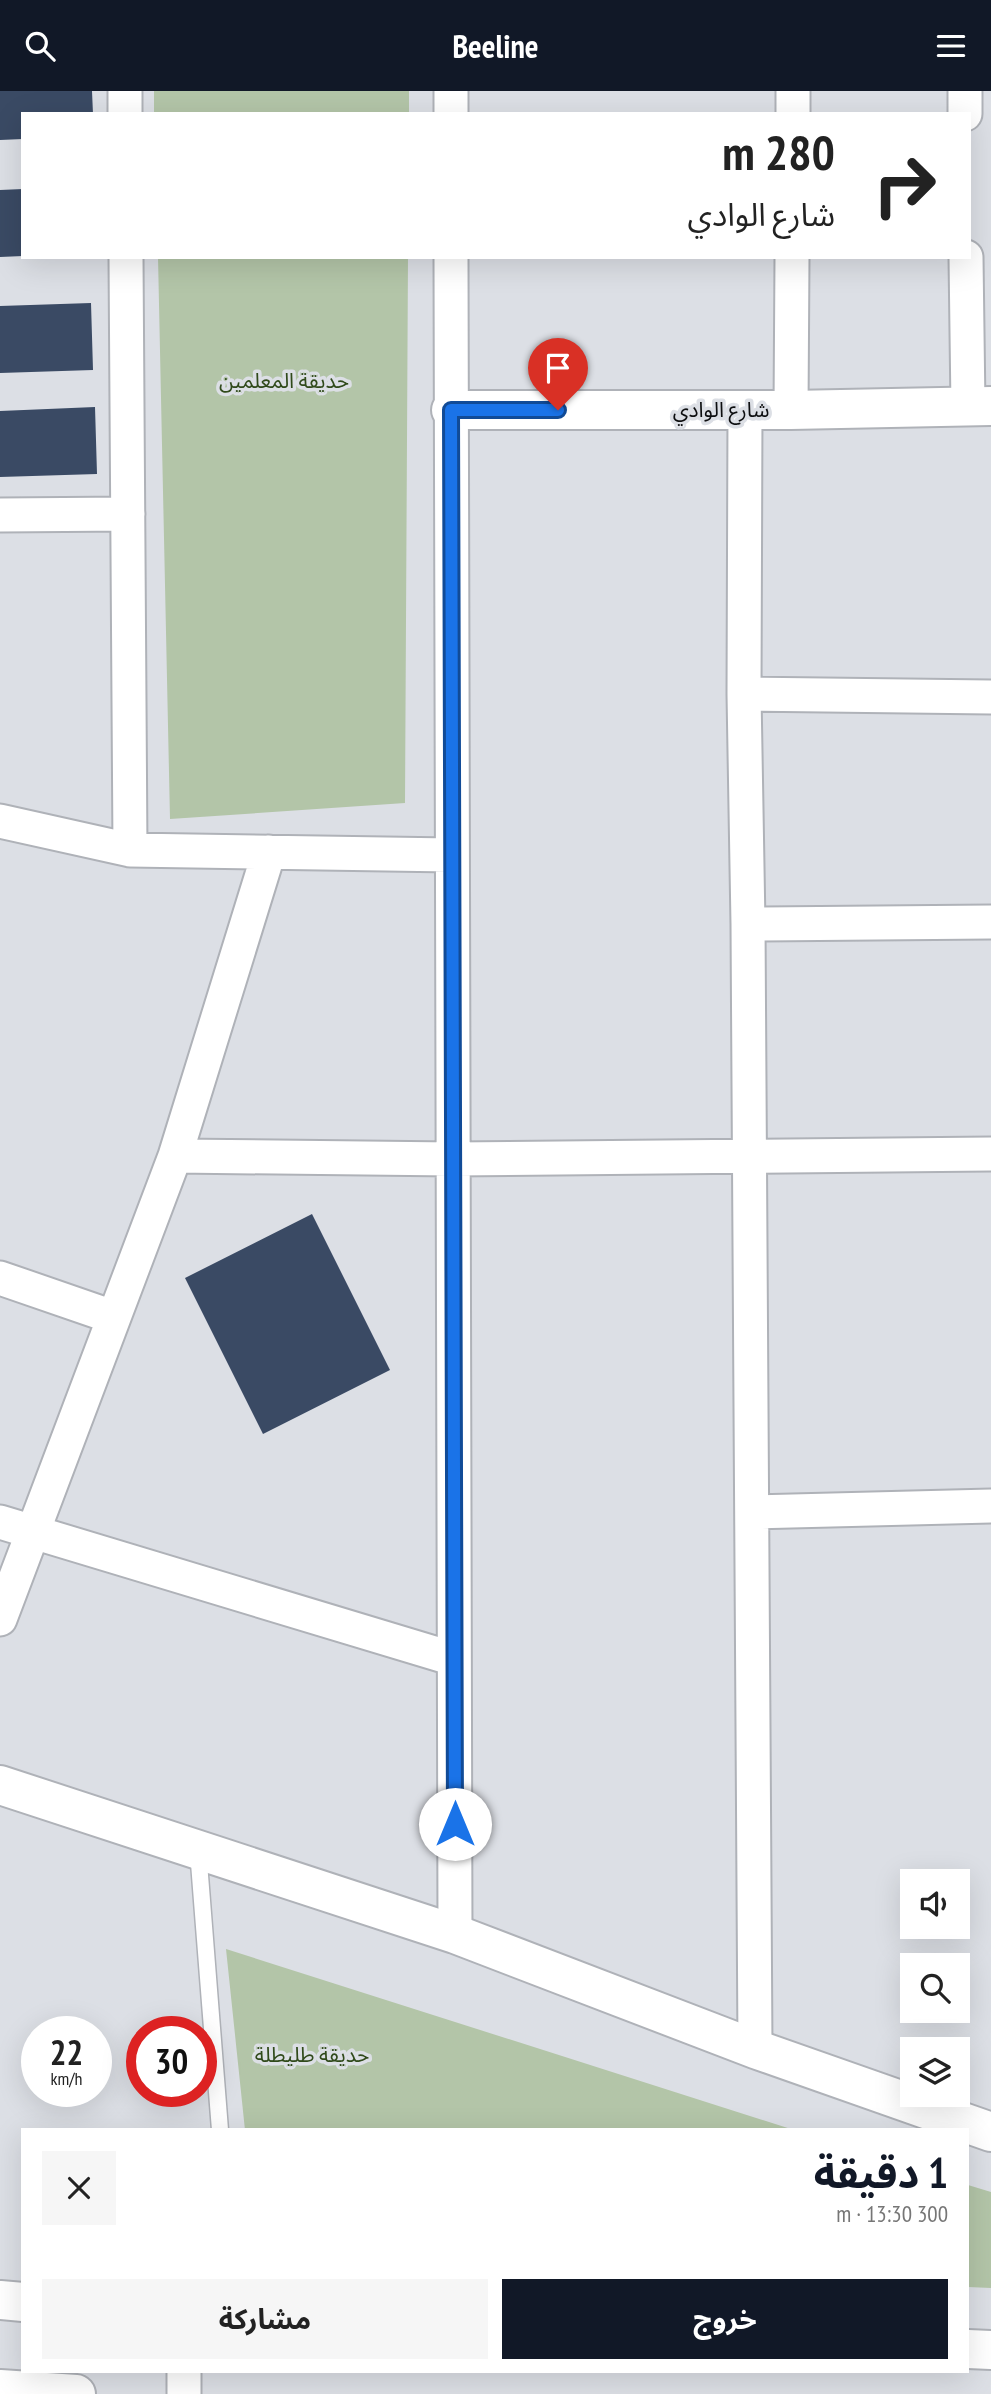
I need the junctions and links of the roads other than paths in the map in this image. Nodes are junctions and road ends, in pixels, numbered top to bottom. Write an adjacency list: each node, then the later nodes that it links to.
1 (125, 91): 5 (street)
2 (451, 91): 6 (street)
3 (793, 91): 7 (street)
4 (965, 91): 8 (street)
5 (125, 112)
6 (451, 112)
7 (793, 112)
8 (965, 112)
9 (126, 259): 17 (street)
10 (451, 259): 14 (street)
11 (792, 259): 15 (street)
12 (967, 259): 13 (street)
13 (979, 406): 15 (street, شارع الوادي)
14 (451, 410): 16 (street, شارع الوادي); 24 (street)
15 (791, 410): 16 (street, شارع الوادي)
16 (745, 411): 19 (street)
17 (128, 513): 18 (street); 22 (street)
18 (0, 515)
19 (744, 694): 20 (street); 26 (street)
20 (991, 697)
21 (0, 821): 22 (street)
22 (130, 849): 23 (street)
23 (269, 852): 24 (street); 28 (street)
24 (452, 855): 30 (street)
25 (991, 922): 26 (street)
26 (748, 923): 29 (street)
27 (991, 1154): 29 (street)
28 (175, 1156): 30 (street); 32 (street)
29 (750, 1156): 30 (street); 34 (street)
30 (453, 1159): 38 (street)
31 (0, 1278): 32 (street)
32 (113, 1317): 36 (street)
33 (991, 1506): 34 (street)
34 (752, 1512): 42 (street)
35 (0, 1522): 36 (street)
36 (32, 1532): 37 (street); 38 (street)
37 (0, 1619)
38 (454, 1659): 41 (street)
39 (0, 1785): 40 (street)
40 (198, 1850): 41 (street); 43 (lane)
41 (455, 1934): 42 (street)
42 (755, 2049): 44 (street)
43 (220, 2128)
44 (991, 2132)
45 (0, 2300): 46 (street)
46 (21, 2302)
47 (969, 2349): 48 (street)
48 (991, 2350)
49 (184, 2373): 52 (street)
50 (0, 2389): 51 (street)
51 (76, 2394)
52 (184, 2394)

